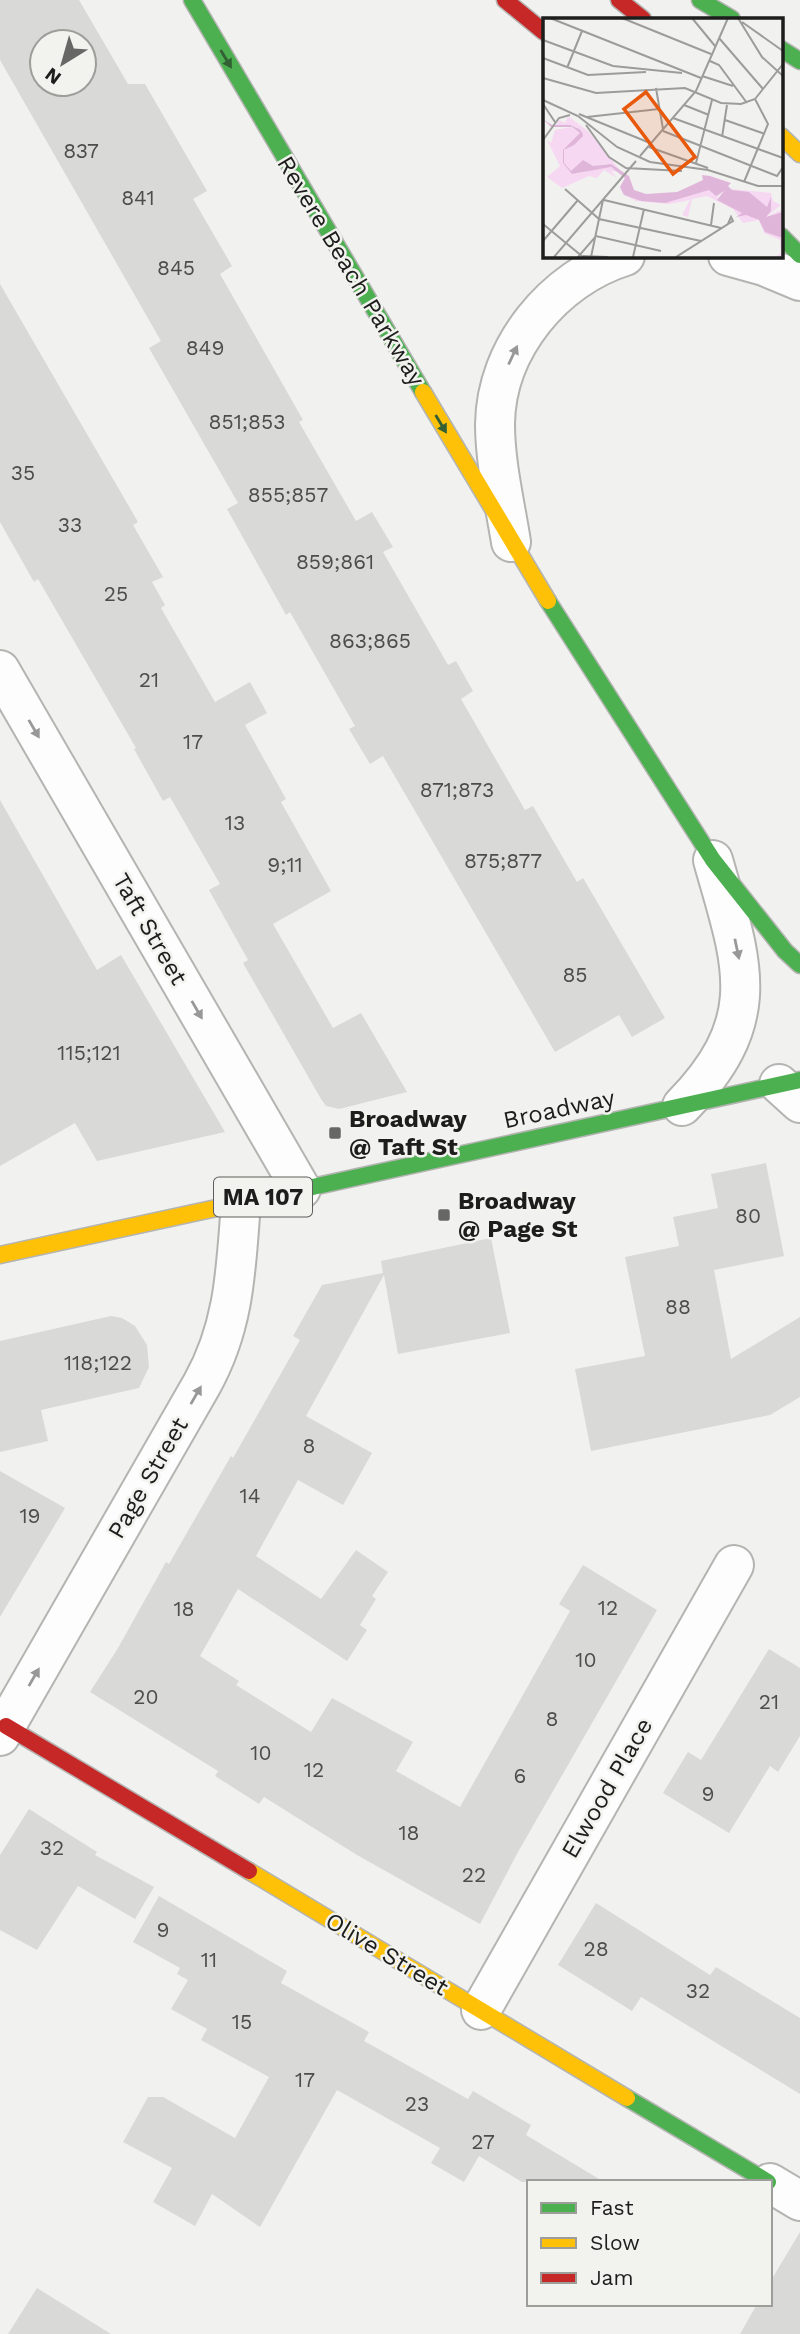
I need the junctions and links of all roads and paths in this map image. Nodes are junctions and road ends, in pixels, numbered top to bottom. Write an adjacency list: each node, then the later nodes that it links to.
1 (192, 0): 17 (main road, Revere Beach Parkway, one-way to 17)
2 (505, 0): 7 (main road)
3 (619, 0): 5 (main road)
4 (700, 0): 6 (main road)
5 (642, 18)
6 (730, 18)
7 (543, 31)
8 (782, 50): 9 (main road)
9 (800, 61)
10 (782, 136): 11 (main road)
11 (800, 154)
12 (782, 237): 13 (main road)
13 (800, 255)
14 (623, 257): 17 (street, Revere Beach Parkway, one-way to 14)
15 (732, 257): 16 (street)
16 (800, 281)
17 (511, 542): 19 (main road, Revere Beach Parkway)
18 (0, 670): 23 (street, Taft Street, one-way to 23)
19 (713, 860): 20 (main road, Revere Beach Parkway); 22 (street, Revere Beach Parkway, one-way to 22)
20 (800, 965)
21 (793, 1089): 22 (main road, Broadway / MA 107)
22 (682, 1106): 23 (main road, Broadway / MA 107)
23 (301, 1189): 24 (main road, Broadway / MA 107)
24 (241, 1202): 25 (main road, Broadway / MA 107); 27 (street, Page Street, one-way to 24)
25 (0, 1255)
26 (734, 1565): 28 (street, Elwood Place)
27 (3, 1731): 28 (main road, Olive Street)
28 (481, 2010): 29 (main road, Olive Street)
29 (766, 2180)
30 (772, 2184): 31 (street, Olive Street)
31 (800, 2201)

